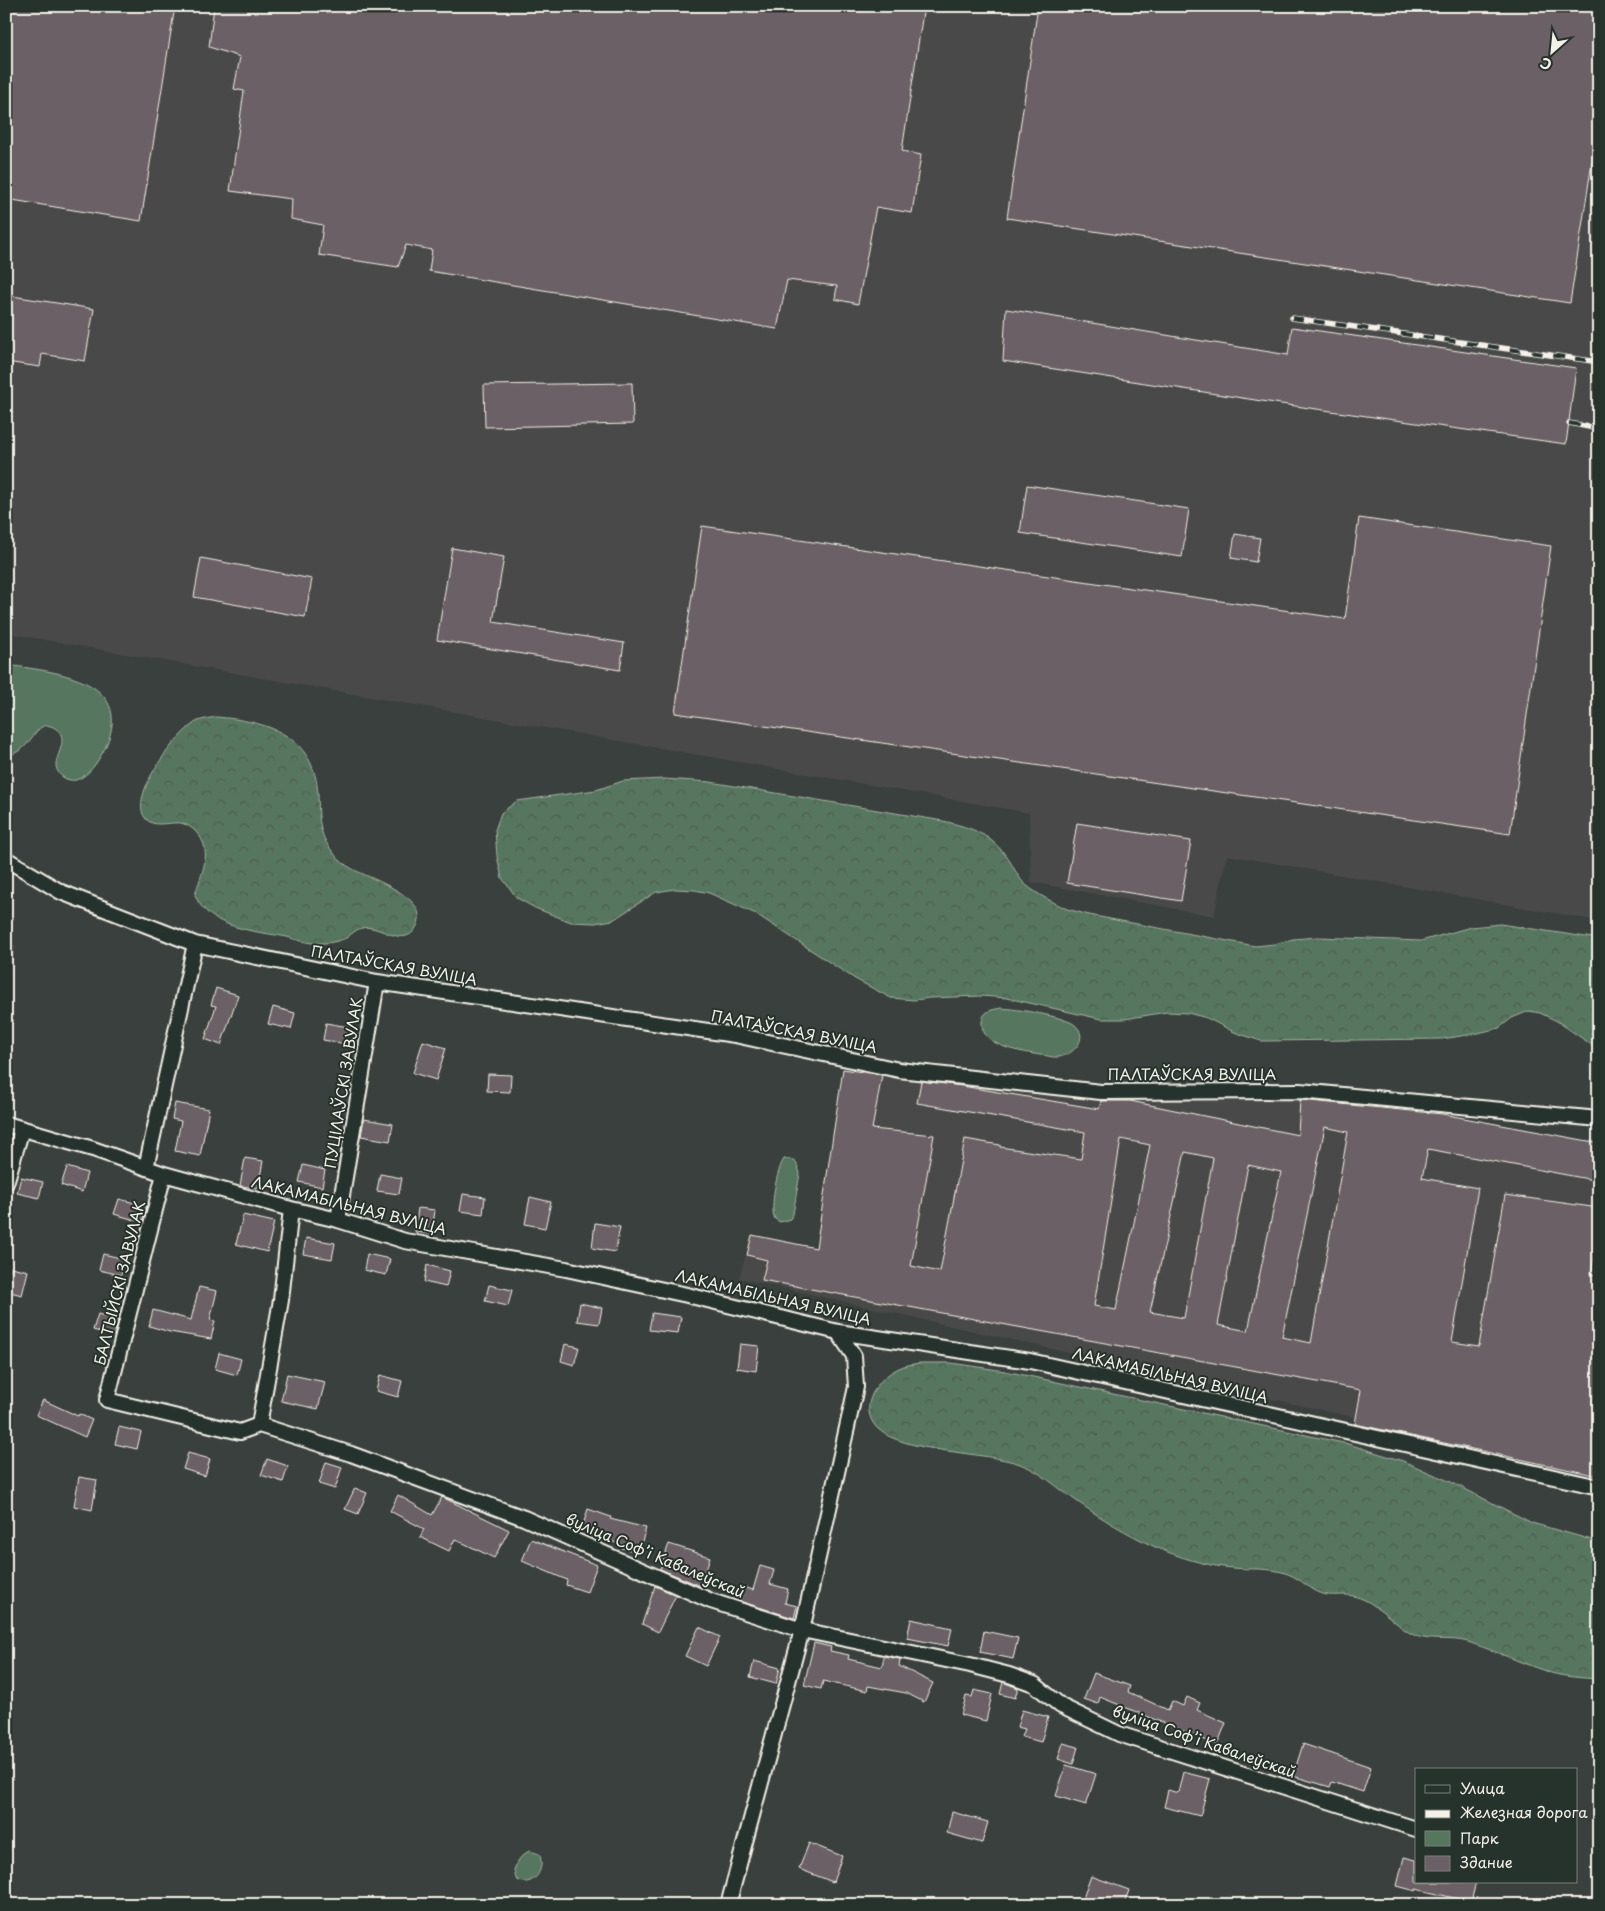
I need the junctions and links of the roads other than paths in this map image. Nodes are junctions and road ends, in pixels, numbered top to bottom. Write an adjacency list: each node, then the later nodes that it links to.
1 (6, 859): 2 (street, ПАЛТАЎСКАЯ ВУЛІЦА)
2 (195, 944): 3 (street, ПАЛТАЎСКАЯ ВУЛІЦА); 7 (street)
3 (377, 982): 4 (street, ПАЛТАЎСКАЯ ВУЛІЦА); 11 (street, ПУЦІЛАЎСКІ ЗАВУЛАК)
4 (1599, 1119)
5 (6, 1124): 6 (street, ЛАКАМАБІЛЬНАЯ ВУЛІЦА)
6 (22, 1129): 7 (street, ЛАКАМАБІЛЬНАЯ ВУЛІЦА); 9 (street)
7 (146, 1168): 8 (street, ЛАКАМАБІЛЬНАЯ ВУЛІЦА)
8 (164, 1174): 10 (street, ЛАКАМАБІЛЬНАЯ ВУЛІЦА); 13 (street, БАЛТЫЙСКІ ЗАВУЛАК)
9 (6, 1182)
10 (291, 1209): 11 (street, ЛАКАМАБІЛЬНАЯ ВУЛІЦА); 13 (street)
11 (338, 1220): 12 (street, ЛАКАМАБІЛЬНАЯ ВУЛІЦА)
12 (838, 1332): 14 (street, ЛАКАМАБІЛЬНАЯ ВУЛІЦА); 15 (street)
13 (259, 1425): 15 (street, вуліца Софʼі Кавалеўскай)
14 (1599, 1487)
15 (802, 1630): 16 (street, вуліца Софʼі Кавалеўскай); 17 (street)
16 (1415, 1829)
17 (728, 1905)

